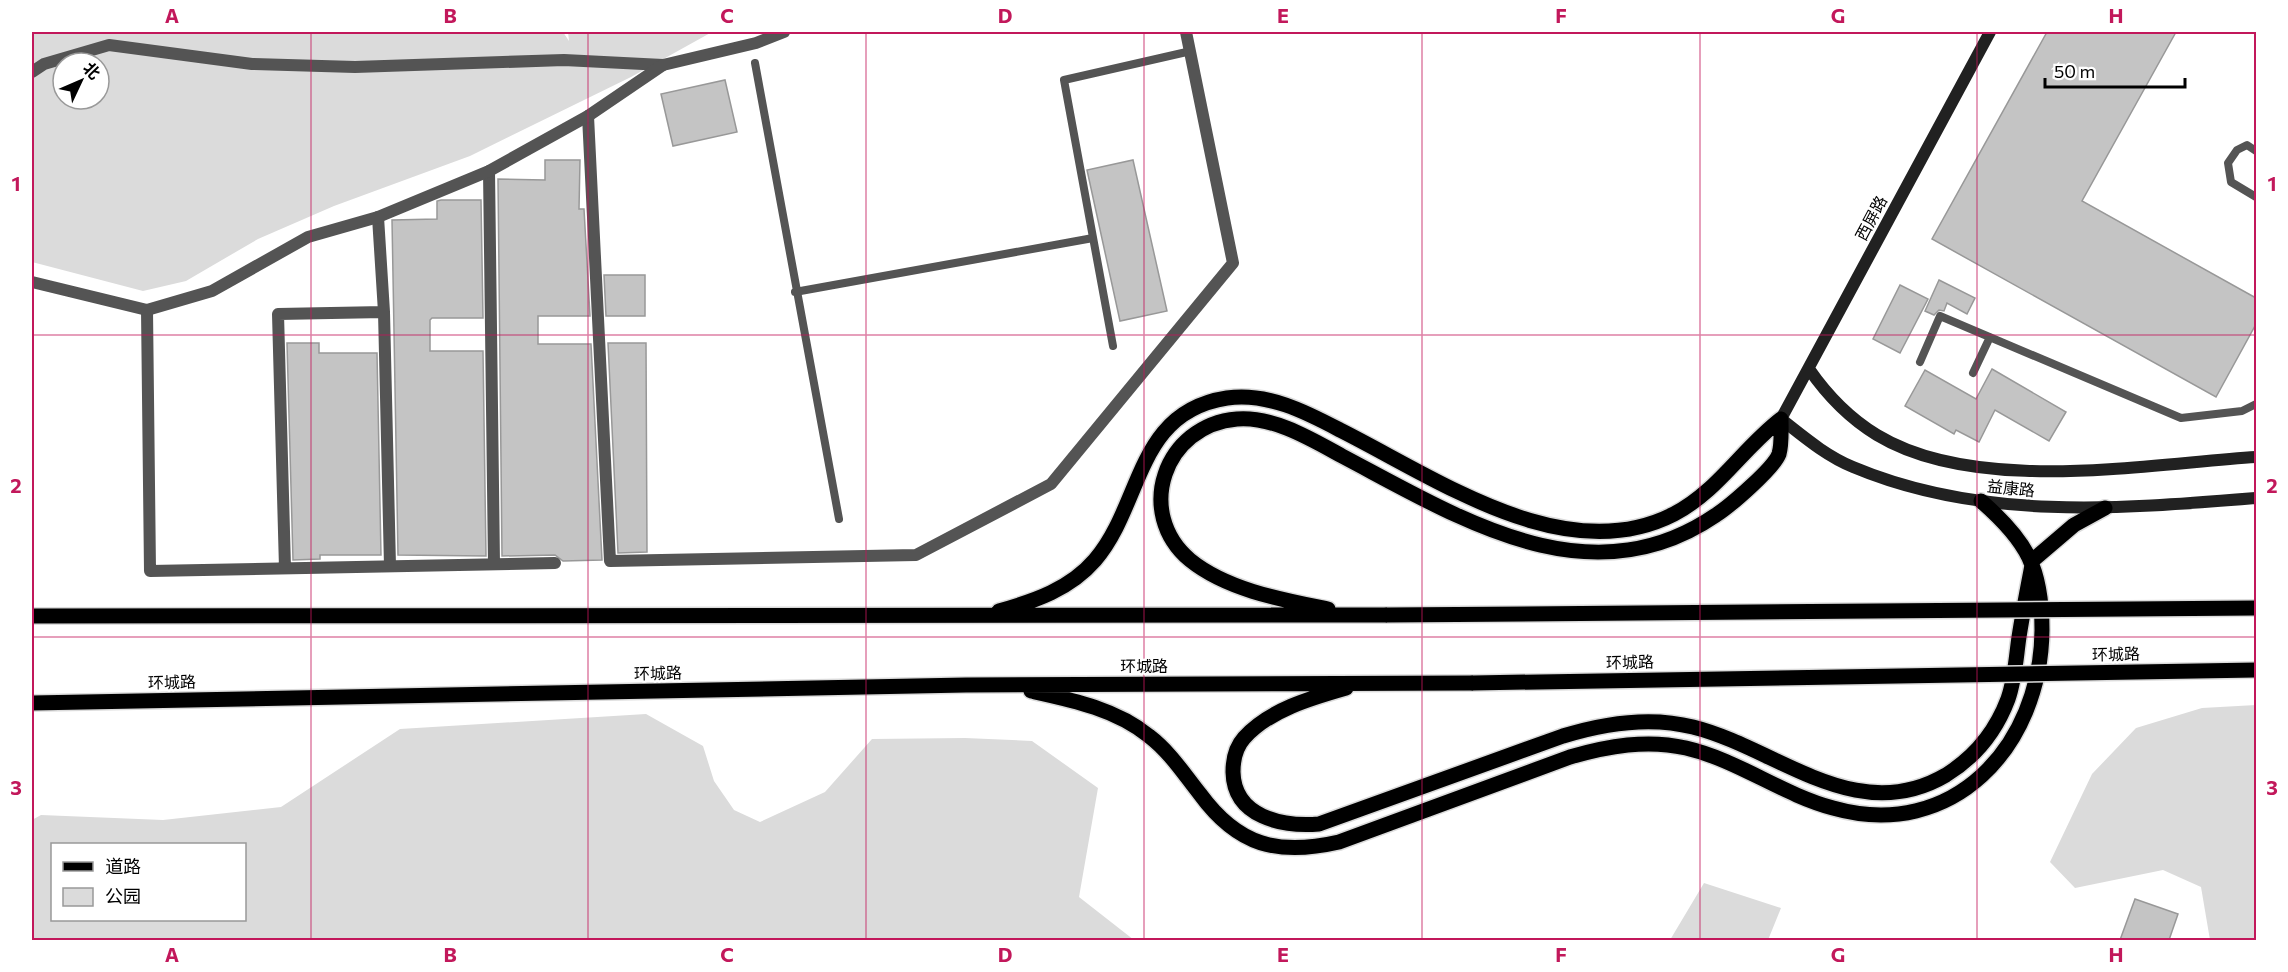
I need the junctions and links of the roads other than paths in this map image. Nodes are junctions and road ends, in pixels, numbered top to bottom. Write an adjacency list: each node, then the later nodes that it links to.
1 (784, 32): 6 (street)
2 (1186, 32): 4 (street)
3 (1990, 32): 21 (main road, 西屏路)
4 (1191, 51): 8 (street); 13 (lane)
5 (755, 63): 15 (lane)
6 (663, 65): 7 (street); 8 (street)
7 (32, 72)
8 (588, 116): 10 (street)
9 (2256, 151): 11 (lane)
10 (489, 171): 12 (street); 32 (street)
11 (2256, 197)
12 (378, 217): 16 (street); 17 (street)
13 (1093, 238): 15 (lane); 19 (lane)
14 (32, 282): 16 (street)
15 (795, 292): 29 (lane)
16 (147, 310): 34 (street)
17 (384, 312): 33 (street); 34 (street)
18 (1990, 337): 20 (lane); 22 (lane); 23 (lane)
19 (1113, 346)
20 (1920, 362)
21 (1809, 369): 24 (main road, 西屏路); 25 (main road, 益康路)
22 (1973, 373)
23 (2256, 404)
24 (1781, 419): 27 (main road, 益康路); 36 (main road); 38 (main road)
25 (2256, 457)
26 (2256, 498): 28 (main road, 益康路)
27 (1981, 501): 28 (main road, 益康路); 30 (main road)
28 (2105, 508): 30 (main road)
29 (839, 519)
30 (2033, 560): 40 (main road); 41 (main road)
31 (555, 563): 32 (street)
32 (494, 564): 33 (street)
33 (390, 566): 34 (street)
34 (285, 568)
35 (2256, 608): 36 (main road, bridge)
36 (1360, 615): 38 (main road)
37 (32, 616): 38 (main road)
38 (984, 616)
39 (2256, 670): 40 (main road, 环城路, bridge)
40 (1367, 683): 41 (main road, 环城路)
41 (994, 685): 42 (main road, 环城路)
42 (32, 703)

